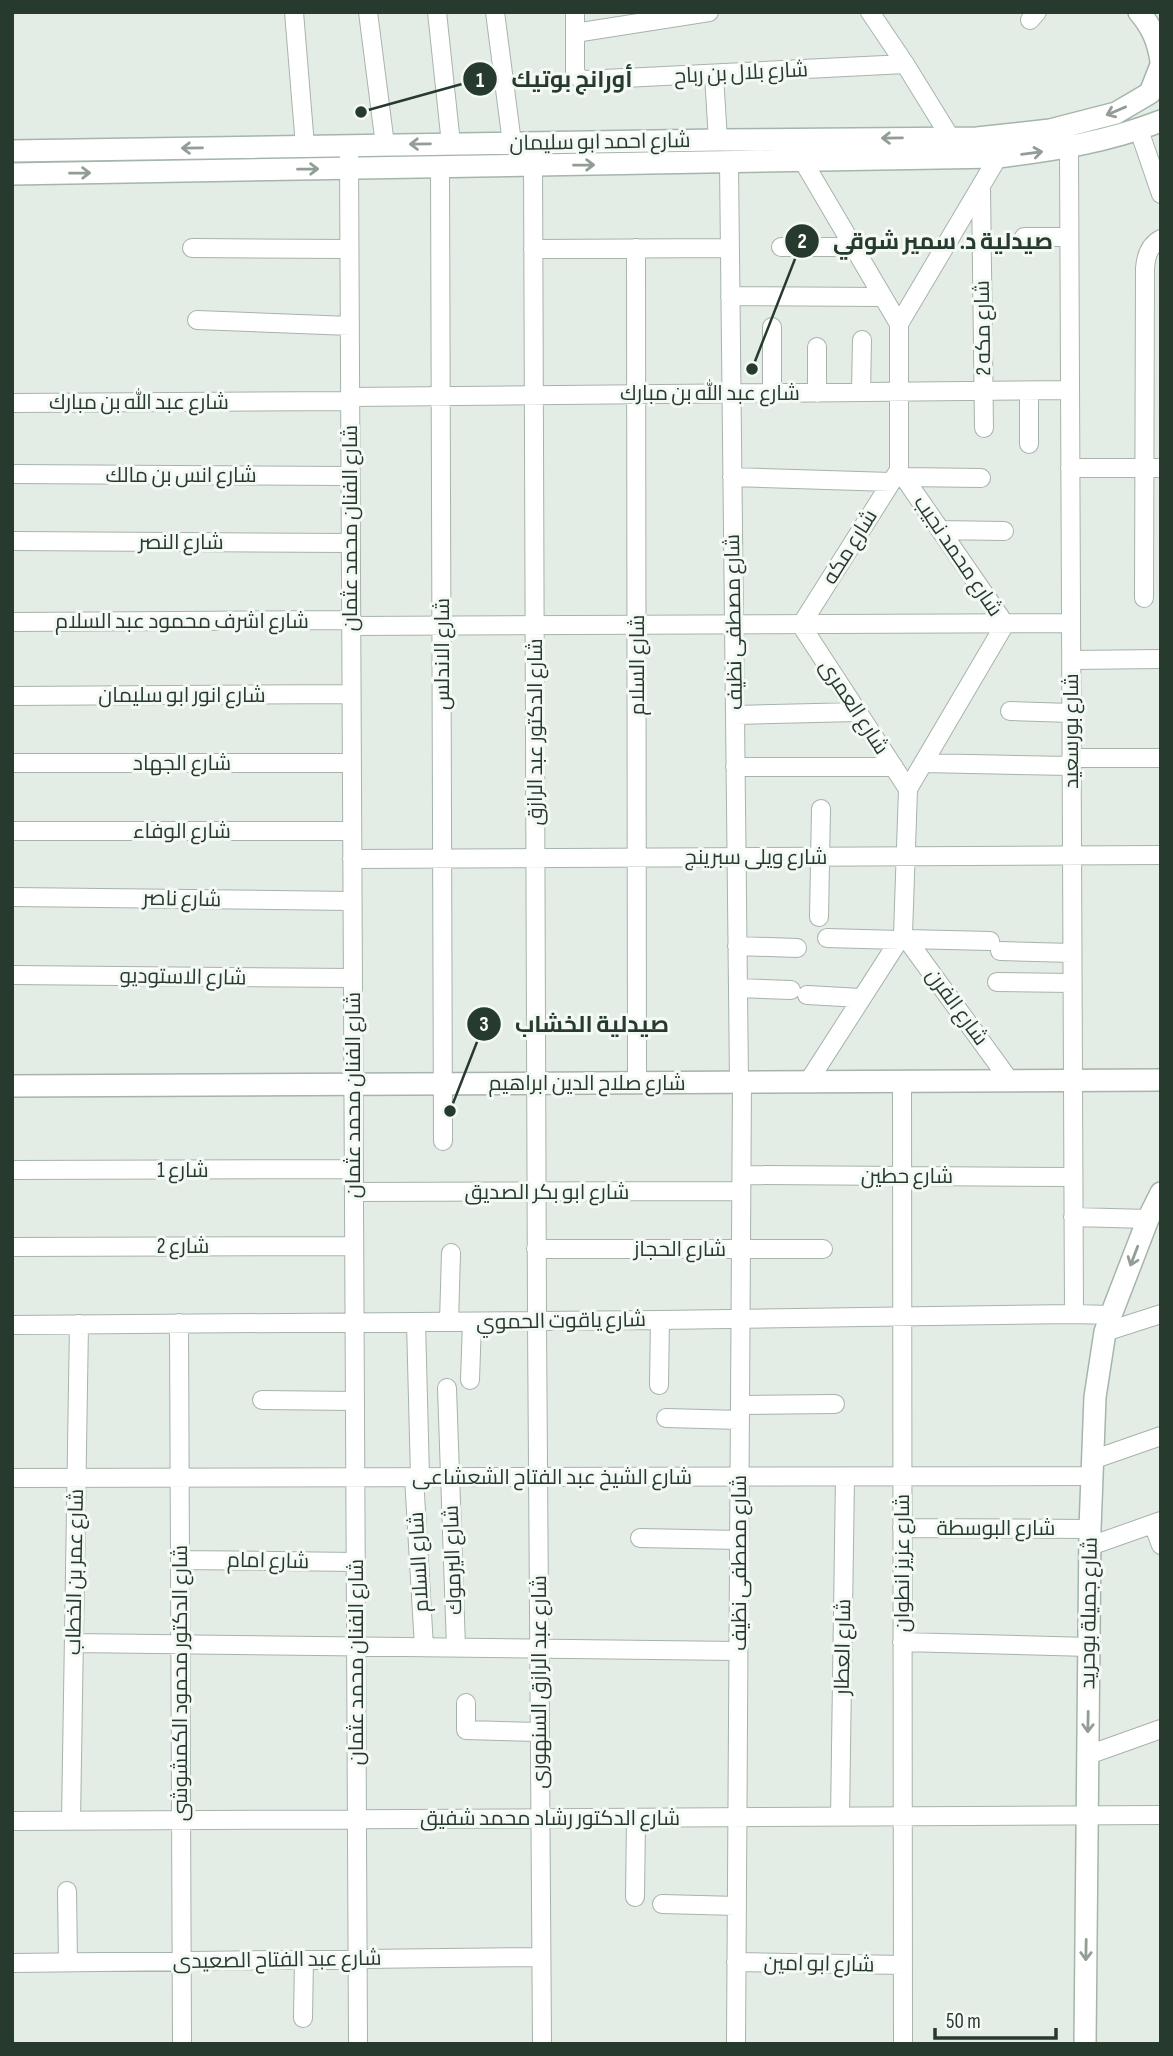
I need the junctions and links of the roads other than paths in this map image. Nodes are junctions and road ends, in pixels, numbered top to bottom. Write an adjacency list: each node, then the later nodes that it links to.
1 (293, 12): 22 (street)
2 (368, 12): 21 (street)
3 (437, 12): 19 (street)
4 (495, 12): 18 (street)
5 (575, 12): 9 (street)
6 (709, 12): 9 (street)
7 (870, 12): 11 (street)
8 (1146, 14): 10 (main road)
9 (575, 33): 12 (street, شارع بلال بن رباح)
10 (1161, 63): 15 (main road, شارع احمد ابو سليمان, one-way to 15)
11 (905, 64): 12 (street, شارع بلال بن رباح); 16 (street)
12 (714, 75): 17 (street)
13 (1161, 121): 14 (main road, شارع احمد ابو سليمان)
14 (1139, 130): 23 (main road, شارع احمد ابو سليمان); 35 (street)
15 (1004, 135): 16 (main road, شارع احمد ابو سليمان); 26 (street)
16 (950, 138): 17 (main road, شارع احمد ابو سليمان, one-way to 17)
17 (718, 140): 18 (main road, شارع احمد ابو سليمان)
18 (522, 143): 19 (main road, شارع احمد ابو سليمان); 29 (street, شارع الدكتور عبد الرازق)
19 (451, 144): 21 (main road, شارع احمد ابو سليمان, one-way to 21)
20 (349, 145): 21 (main road, شارع احمد ابو سليمان); 22 (main road, شارع احمد ابو سليمان); 31 (street, شارع الفنان محمد عثمان)
21 (385, 145)
22 (305, 146): 25 (main road, شارع احمد ابو سليمان, one-way to 25)
23 (1069, 148): 26 (main road, شارع احمد ابو سليمان, one-way to 23); 37 (street, شارع بورسعيد)
24 (12, 151): 25 (main road, شارع احمد ابو سليمان)
25 (39, 151): 32 (main road)
26 (999, 157): 27 (main road, شارع احمد ابو سليمان); 34 (street)
27 (803, 161): 28 (main road, شارع احمد ابو سليمان); 40 (street)
28 (729, 162): 29 (main road, شارع احمد ابو سليمان, one-way to 28); 43 (street, شارع مصطفى نظيف)
29 (533, 165): 30 (main road, شارع احمد ابو سليمان); 45 (street, شارع الدكتور عبد الرازق)
30 (440, 167): 31 (main road, شارع احمد ابو سليمان); 64 (street, شارع الاندلس)
31 (349, 168): 32 (main road, شارع احمد ابو سليمان, one-way to 31); 44 (street, شارع الفنان محمد عثمان)
32 (38, 173): 33 (main road, شارع احمد ابو سليمان)
33 (12, 174)
34 (981, 187): 49 (street); 55 (street, شارع مكه 2)
35 (1161, 194)
36 (1024, 237): 37 (street)
37 (1069, 237): 54 (street, شارع بورسعيد)
38 (1161, 239): 70 (street)
39 (780, 247): 40 (street)
40 (854, 247): 47 (street)
41 (192, 248): 44 (street)
42 (636, 248): 43 (street); 45 (street); 62 (street, شارع السلام)
43 (730, 248): 46 (street, شارع مصطفى نظيف)
44 (349, 249): 50 (street, شارع الفنان محمد عثمان)
45 (533, 249): 63 (street, شارع الدكتور عبد الرازق)
46 (730, 296): 47 (street); 59 (street, شارع مصطفى نظيف)
47 (883, 297): 49 (street)
48 (197, 320): 50 (street)
49 (899, 324): 58 (street)
50 (349, 326): 65 (street, شارع الفنان محمد عثمان)
51 (772, 327): 60 (street)
52 (862, 340): 57 (street)
53 (817, 347): 61 (street)
54 (1070, 390): 56 (street, شارع عبد الله بن مبارك); 69 (street, شارع بورسعيد)
55 (984, 391): 56 (street, شارع عبد الله بن مبارك); 58 (street, شارع عبد الله بن مبارك); 67 (street, شارع مكه 2)
56 (1029, 391): 68 (street)
57 (862, 392): 58 (street, شارع عبد الله بن مبارك); 61 (street, شارع عبد الله بن مبارك)
58 (899, 392): 73 (street)
59 (731, 393): 60 (street, شارع عبد الله بن مبارك); 62 (street, شارع عبد الله بن مبارك); 74 (street, شارع مصطفى نظيف)
60 (772, 393): 61 (street, شارع عبد الله بن مبارك)
61 (817, 393)
62 (636, 394): 63 (street, شارع عبد الله بن مبارك); 85 (street, شارع السلام)
63 (534, 395): 64 (street, شارع عبد الله بن مبارك); 89 (street, شارع الدكتور عبد الرازق)
64 (441, 396): 65 (street, شارع عبد الله بن مبارك); 88 (street, شارع الاندلس)
65 (350, 399): 66 (street, شارع عبد الله بن مبارك); 72 (street, شارع الفنان محمد عثمان)
66 (12, 403)
67 (984, 428)
68 (1029, 444)
69 (1070, 468): 70 (street); 84 (street, شارع بورسعيد)
70 (1152, 468): 80 (street)
71 (12, 474): 72 (street, شارع انس بن مالك)
72 (350, 476): 79 (street, شارع الفنان محمد عثمان)
73 (898, 476): 74 (street); 75 (street); 76 (street, شارع محمد نجيب); 87 (street, شارع مكه)
74 (732, 477): 86 (street, شارع مصطفى نظيف)
75 (981, 478)
76 (940, 530): 77 (street); 83 (street, شارع محمد نجيب)
77 (1004, 531)
78 (12, 541): 79 (street, شارع النصر)
79 (351, 543): 82 (street, شارع الفنان محمد عثمان)
80 (1144, 598)
81 (12, 622): 82 (street, شارع اشرف محمود عبد السلام)
82 (351, 623): 88 (street, شارع اشرف محمود عبد السلام); 92 (street, شارع الفنان محمد عثمان)
83 (1005, 624): 84 (street, شارع اشرف محمود عبد السلام); 87 (street, شارع اشرف محمود عبد السلام); 102 (street, شارع محمد نجيب)
84 (1071, 624): 91 (street, شارع بورسعيد)
85 (636, 625): 86 (street, شارع اشرف محمود عبد السلام); 89 (street, شارع اشرف محمود عبد السلام); 115 (street, شارع السلام)
86 (734, 625): 87 (street, شارع اشرف محمود عبد السلام); 97 (street, شارع مصطفى نظيف)
87 (801, 625): 95 (street, شارع العمرى)
88 (442, 626): 89 (street, شارع اشرف محمود عبد السلام); 117 (street, شارع الاندلس)
89 (534, 626): 114 (street, شارع الدكتور عبد الرازق)
90 (1161, 659): 91 (street)
91 (1071, 660): 96 (street, شارع بورسعيد)
92 (351, 694): 93 (street, شارع انور ابو سليمان); 101 (street, شارع الفنان محمد عثمان)
93 (12, 696)
94 (1010, 711): 96 (street)
95 (858, 712): 97 (street); 104 (street, شارع العمرى)
96 (1071, 713): 99 (street, شارع بورسعيد)
97 (735, 715): 103 (street, شارع مصطفى نظيف)
98 (1161, 758): 99 (street)
99 (1071, 762): 102 (street); 110 (street, شارع بورسعيد)
100 (12, 763): 101 (street, شارع الجهاد)
101 (352, 763): 108 (street, شارع الفنان محمد عثمان)
102 (923, 763): 105 (street, شارع محمد نجيب)
103 (735, 767): 104 (street); 111 (street, شارع مصطفى نظيف)
104 (894, 767): 105 (street, شارع العمرى)
105 (908, 789): 113 (street)
106 (821, 809): 112 (street)
107 (12, 831): 108 (street, شارع الوفاء)
108 (352, 831): 116 (street, شارع الفنان محمد عثمان)
109 (1161, 855): 110 (street, شارع ويلى سبرينج)
110 (1072, 856): 113 (street, شارع ويلى سبرينج); 125 (street, شارع بورسعيد)
111 (736, 857): 112 (street, شارع ويلى سبرينج); 115 (street, شارع ويلى سبرينج); 123 (street, شارع مصطفى نظيف)
112 (820, 857): 113 (street, شارع ويلى سبرينج); 120 (street)
113 (906, 857): 122 (street)
114 (535, 858): 115 (street, شارع ويلى سبرينج); 117 (street, شارع ويلى سبرينج); 138 (street, شارع الدكتور عبد الرازق)
115 (637, 858): 139 (street, شارع السلام)
116 (352, 859): 117 (street, شارع ويلى سبرينج); 119 (street, شارع الفنان محمد عثمان)
117 (443, 859): 141 (street, شارع الاندلس)
118 (12, 897): 119 (street, شارع ناصر)
119 (352, 901): 127 (street, شارع الفنان محمد عثمان)
120 (819, 917)
121 (827, 938): 122 (street)
122 (903, 938): 125 (street); 131 (street); 134 (street, شارع الفرن)
123 (737, 946): 124 (street); 130 (street, شارع مصطفى نظيف)
124 (797, 948)
125 (1072, 953): 129 (street, شارع بورسعيد)
126 (12, 975): 127 (street, شارع الاستوديو)
127 (353, 978): 140 (street, شارع الفنان محمد عثمان)
128 (997, 982): 129 (street)
129 (1072, 983): 132 (street, شارع بورسعيد)
130 (738, 988): 131 (street); 135 (street, شارع مصطفى نظيف)
131 (862, 998): 136 (street)
132 (1073, 1080): 133 (main road, شارع صلاح الدين ابراهيم); 134 (main road, شارع صلاح الدين ابراهيم); 147 (street, شارع بورسعيد)
133 (1161, 1080)
134 (1010, 1081): 137 (main road, شارع صلاح الدين ابراهيم)
135 (740, 1082): 136 (main road, شارع صلاح الدين ابراهيم); 139 (main road, شارع صلاح الدين ابراهيم); 148 (street, شارع مصطفى نظيف)
136 (808, 1082): 137 (main road, شارع صلاح الدين ابراهيم)
137 (902, 1082): 146 (street, شارع عزيز انطوان)
138 (536, 1083): 139 (main road, شارع صلاح الدين ابراهيم); 141 (main road, شارع صلاح الدين ابراهيم); 150 (street, شارع الدكتور عبد الرازق)
139 (637, 1083)
140 (353, 1084): 141 (main road, شارع صلاح الدين ابراهيم); 142 (main road, شارع صلاح الدين ابراهيم); 144 (street, شارع الفنان محمد عثمان)
141 (443, 1084): 143 (street, شارع الاندلس)
142 (12, 1086)
143 (443, 1141)
144 (354, 1169): 145 (street, شارع 1); 149 (street, شارع الفنان محمد عثمان)
145 (12, 1170)
146 (901, 1176): 147 (street, شارع حطين); 148 (street, شارع حطين); 162 (street, شارع عزيز انطوان)
147 (1073, 1177): 152 (street, شارع بورسعيد)
148 (741, 1183): 150 (street, شارع ابو بكر الصديق); 157 (street, شارع مصطفى نظيف)
149 (354, 1192): 150 (street, شارع ابو بكر الصديق); 154 (street, شارع الفنان محمد عثمان)
150 (536, 1192): 156 (street, شارع الدكتور عبد الرازق)
151 (1161, 1193): 153 (main road, شارع جميلة بوحريد)
152 (1073, 1217): 153 (street); 160 (street, شارع بورسعيد)
153 (1148, 1219): 171 (main road, شارع جميلة بوحريد, one-way to 171)
154 (354, 1246): 155 (street, شارع 2); 166 (street, شارع الفنان محمد عثمان)
155 (12, 1247)
156 (536, 1249): 157 (street, شارع الحجاز); 165 (street, شارع الدكتور عبد الرازق)
157 (741, 1249): 158 (street, شارع الحجاز); 163 (street, شارع مصطفى نظيف)
158 (823, 1249)
159 (451, 1253): 168 (street)
160 (1074, 1314): 162 (street, شارع ياقوت الحموي); 171 (street, شارع ياقوت الحموي)
161 (1161, 1314): 171 (street, شارع ياقوت الحموي)
162 (902, 1316): 163 (street, شارع ياقوت الحموي); 184 (street, شارع عزيز انطوان)
163 (740, 1319): 164 (street, شارع ياقوت الحموي); 180 (street, شارع مصطفى نظيف)
164 (660, 1320): 165 (street, شارع ياقوت الحموي); 175 (street)
165 (537, 1321): 169 (street, شارع ياقوت الحموي); 188 (street, شارع عبد الرازق السنهورى)
166 (355, 1322): 167 (street, شارع ياقوت الحموي); 170 (street, شارع ياقوت الحموي); 178 (street, شارع الفنان محمد عثمان)
167 (416, 1322): 168 (street, شارع ياقوت الحموي); 186 (street, شارع السلام)
168 (449, 1322): 169 (street, شارع ياقوت الحموي)
169 (472, 1322): 174 (street)
170 (178, 1323): 172 (street, شارع ياقوت الحموي); 193 (street, شارع الدكتور محمود الكمشوشى)
171 (1108, 1323): 183 (main road, شارع جميلة بوحريد)
172 (79, 1324): 173 (street, شارع ياقوت الحموي); 192 (street, شارع عمر بن الخطاب)
173 (12, 1325)
174 (470, 1380)
175 (659, 1385)
176 (447, 1388): 187 (street, شارع اليرموك)
177 (262, 1400): 178 (street)
178 (355, 1401): 185 (street, شارع الفنان محمد عثمان)
179 (835, 1404): 180 (street)
180 (740, 1412): 181 (street); 189 (street, شارع مصطفى نظيف)
181 (666, 1418)
182 (1161, 1436): 183 (street, شارع الشيخ عبد الفتاح الشعشاعى)
183 (1091, 1468): 184 (street, شارع الشيخ عبد الفتاح الشعشاعى); 196 (main road, شارع جميلة بوحريد)
184 (902, 1476): 190 (street, شارع الشيخ عبد الفتاح الشعشاعى); 195 (street, شارع عزيز انطوان)
185 (355, 1477): 186 (street, شارع الشيخ عبد الفتاح الشعشاعى); 193 (street, شارع الشيخ عبد الفتاح الشعشاعى); 201 (street, شارع الفنان محمد عثمان)
186 (417, 1477): 187 (street, شارع الشيخ عبد الفتاح الشعشاعى); 206 (street, شارع السلام)
187 (450, 1477): 188 (street, شارع الشيخ عبد الفتاح الشعشاعى); 207 (street, شارع اليرموك)
188 (537, 1477): 189 (street, شارع الشيخ عبد الفتاح الشعشاعى); 209 (street, شارع عبد الرازق السنهورى)
189 (740, 1477): 190 (street, شارع الشيخ عبد الفتاح الشعشاعى); 198 (street, شارع مصطفى نظيف)
190 (845, 1477): 219 (street, شارع العطار)
191 (12, 1478): 192 (street, شارع الشيخ عبد الفتاح الشعشاعى)
192 (76, 1478): 193 (street, شارع الشيخ عبد الفتاح الشعشاعى); 203 (street, شارع عمر بن الخطاب)
193 (179, 1478): 200 (street, شارع الدكتور محمود الكمشوشى)
194 (1157, 1522): 196 (street, شارع البوسطة); 199 (street)
195 (902, 1528): 196 (street, شارع البوسطة); 202 (street, شارع عزيز انطوان)
196 (1090, 1537): 208 (main road, شارع جميلة بوحريد)
197 (640, 1538): 198 (street)
198 (739, 1540): 210 (street, شارع مصطفى نظيف)
199 (1161, 1545)
200 (180, 1560): 201 (street, شارع امام); 204 (street, شارع الدكتور محمود الكمشوشى)
201 (356, 1562): 205 (street, شارع الفنان محمد عثمان)
202 (902, 1642): 208 (street); 216 (street, شارع عزيز انطوان)
203 (74, 1643): 204 (street); 225 (street, شارع عمر بن الخطاب)
204 (180, 1644): 205 (street); 223 (street, شارع الدكتور محمود الكمشوشى)
205 (356, 1646): 206 (street); 222 (street, شارع الفنان محمد عثمان)
206 (424, 1647): 207 (street)
207 (456, 1647): 209 (street)
208 (1089, 1647): 214 (main road, شارع جميلة بوحريد, one-way to 214)
209 (539, 1648): 210 (street); 213 (street, شارع عبد الرازق السنهورى)
210 (738, 1651): 218 (street, شارع مصطفى نظيف)
211 (466, 1703): 213 (street)
212 (1161, 1728): 214 (street)
213 (540, 1732): 220 (street, شارع عبد الرازق السنهورى)
214 (1088, 1755): 217 (main road, شارع جميلة بوحريد)
215 (1161, 1815): 217 (street, شارع الدكتور رشاد محمد شفيق)
216 (902, 1816): 217 (street, شارع الدكتور رشاد محمد شفيق); 219 (street, شارع الدكتور رشاد محمد شفيق); 237 (street, شارع عزيز انطوان)
217 (1087, 1816): 244 (main road, شارع جميلة بوحريد, one-way to 244)
218 (737, 1817): 219 (street, شارع الدكتور رشاد محمد شفيق); 221 (street, شارع الدكتور رشاد محمد شفيق); 229 (street, شارع مصطفى نظيف)
219 (840, 1817)
220 (540, 1818): 221 (street, شارع الدكتور رشاد محمد شفيق); 222 (street, شارع الدكتور رشاد محمد شفيق); 230 (street, شارع عبد الرازق السنهورى)
221 (636, 1818): 227 (street)
222 (357, 1819): 223 (street, شارع الدكتور رشاد محمد شفيق); 231 (street, شارع الفنان محمد عثمان)
223 (181, 1820): 225 (street, شارع الدكتور رشاد محمد شفيق); 233 (street, شارع الدكتور محمود الكمشوشى)
224 (12, 1821): 225 (street, شارع الدكتور رشاد محمد شفيق)
225 (71, 1821)
226 (68, 1891): 234 (street)
227 (635, 1897)
228 (662, 1904): 229 (street)
229 (737, 1906): 235 (street, شارع مصطفى نظيف)
230 (541, 1957): 231 (street, شارع عبد الفتاح الصعيدى); 241 (street, شارع عبد الرازق السنهورى)
231 (358, 1959): 232 (street, شارع عبد الفتاح الصعيدى); 240 (street, شارع الفنان محمد عثمان)
232 (304, 1960): 233 (street, شارع عبد الفتاح الصعيدى); 238 (street)
233 (181, 1961): 234 (street, شارع عبد الفتاح الصعيدى); 239 (street, شارع الدكتور محمود الكمشوشى)
234 (68, 1962): 236 (street, شارع عبد الفتاح الصعيدى)
235 (736, 1962): 237 (street, شارع ابو امين); 242 (street, شارع مصطفى نظيف)
236 (12, 1963)
237 (903, 1965): 243 (street, شارع عزيز انطوان)
238 (303, 2018)
239 (182, 2044)
240 (358, 2044)
241 (542, 2044)
242 (736, 2044)
243 (903, 2044)
244 (1085, 2044)

